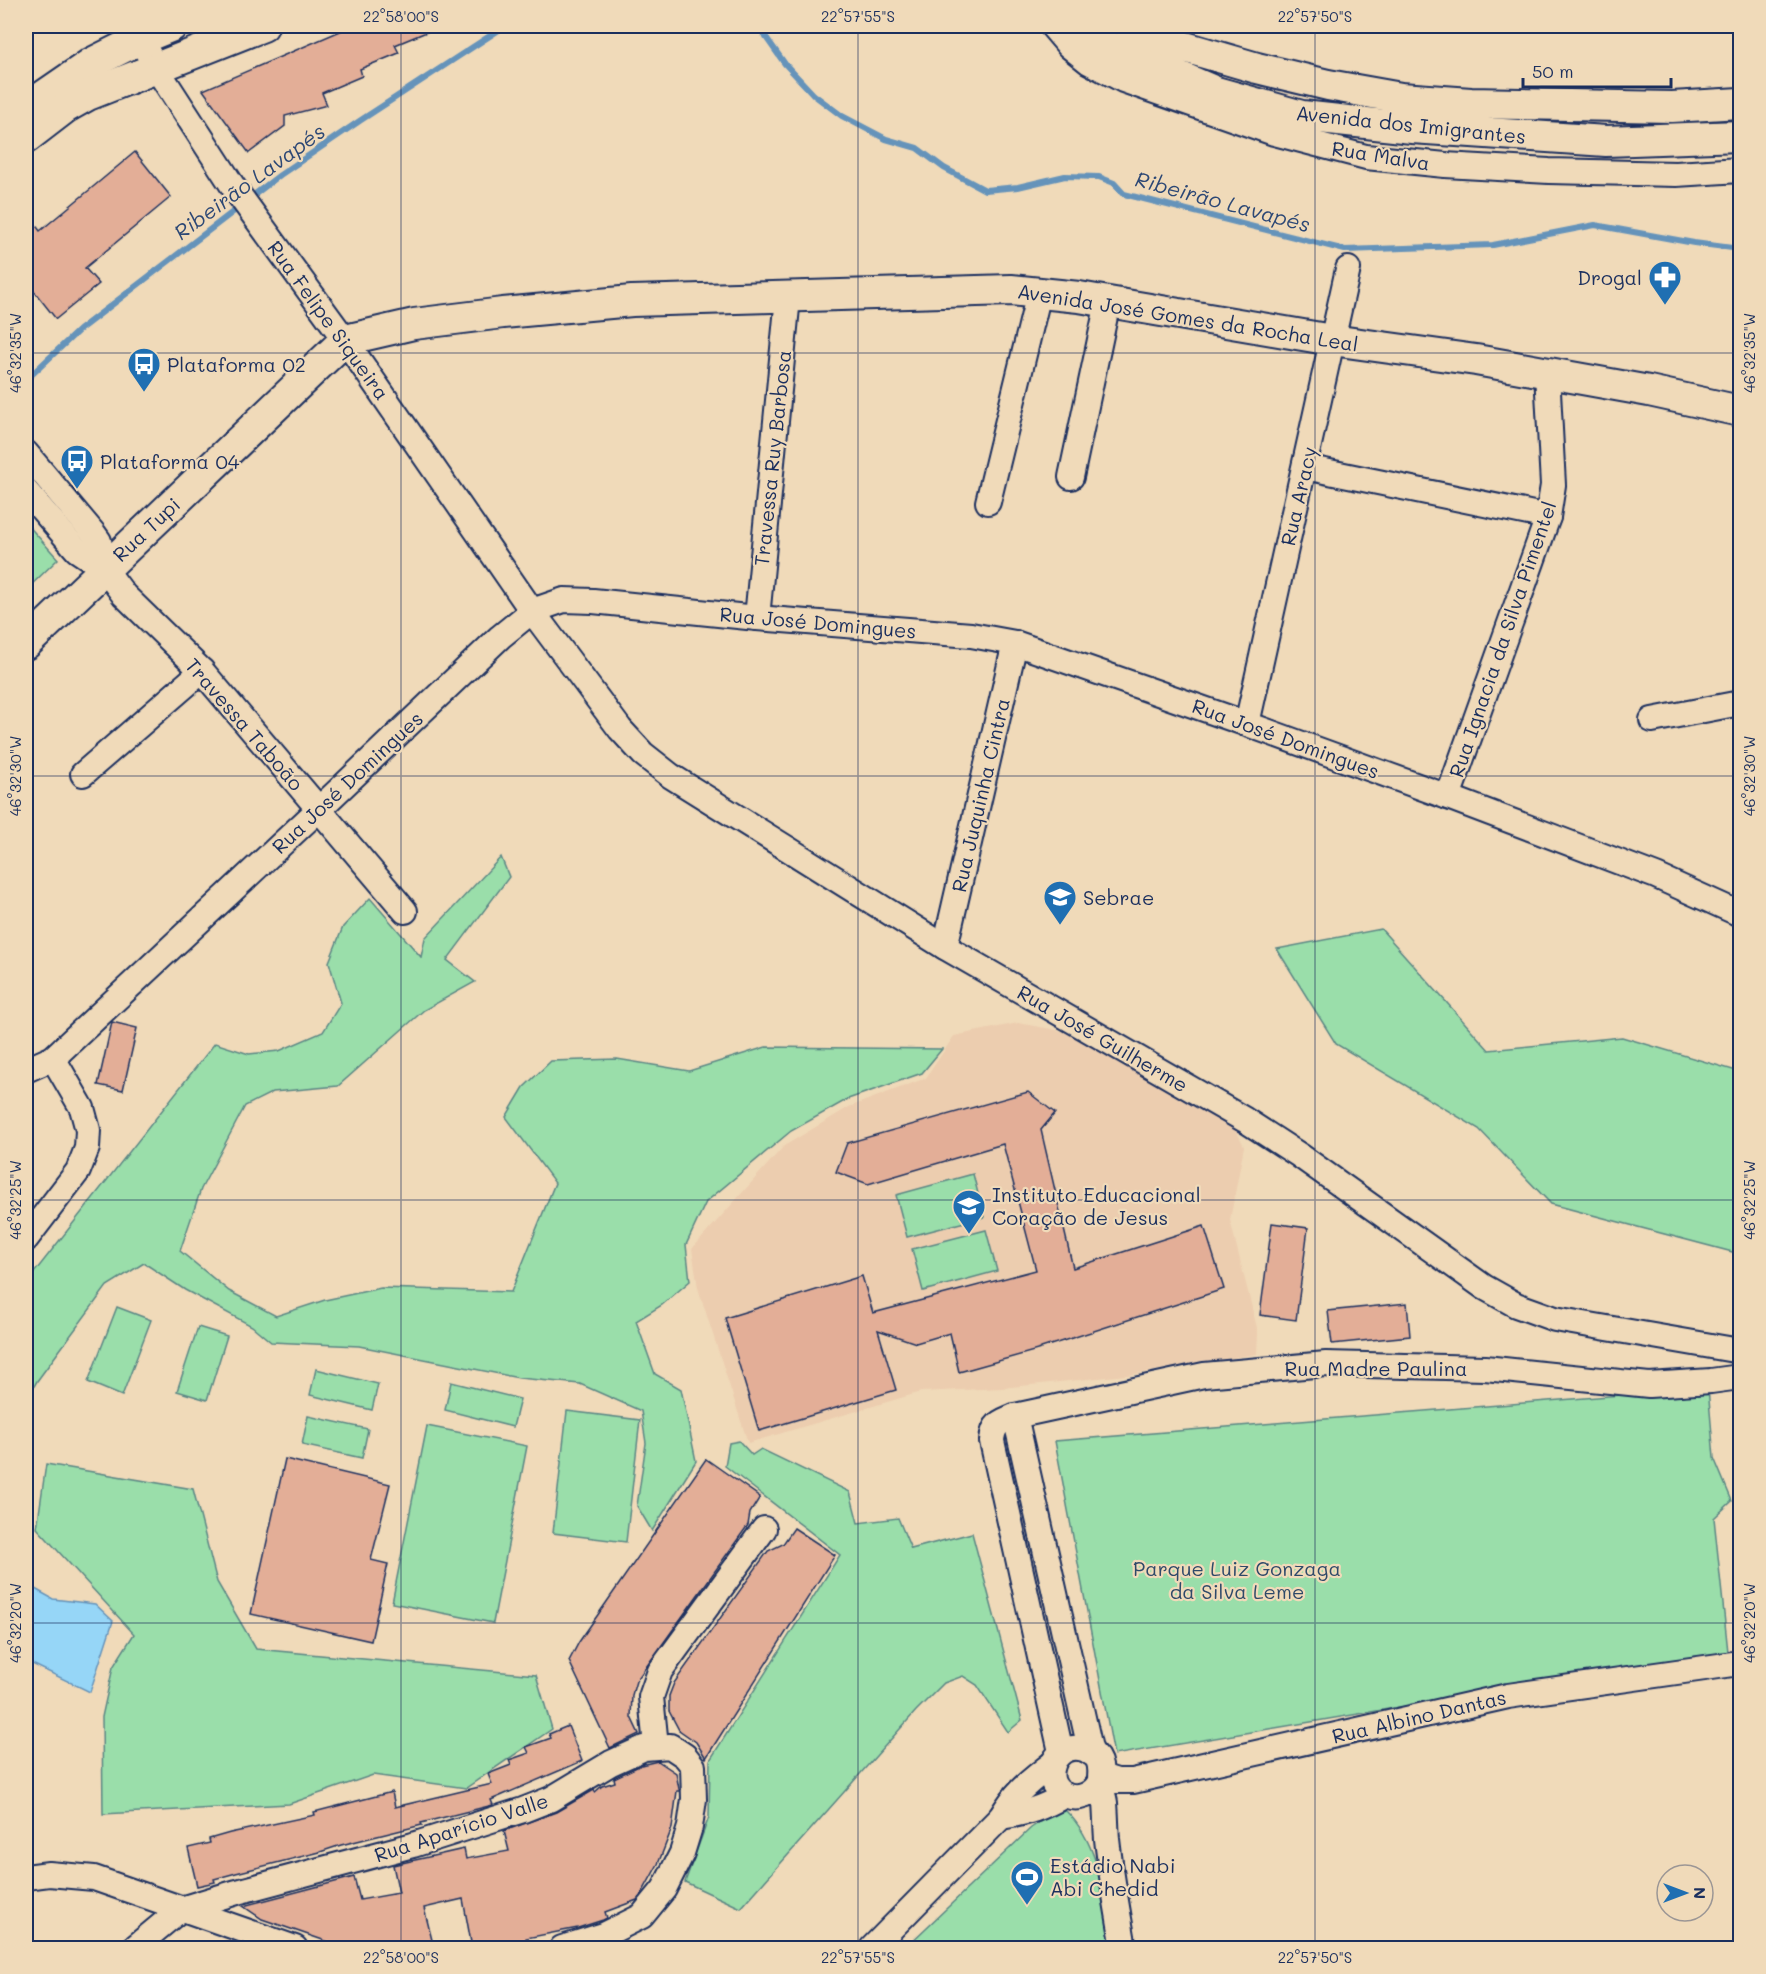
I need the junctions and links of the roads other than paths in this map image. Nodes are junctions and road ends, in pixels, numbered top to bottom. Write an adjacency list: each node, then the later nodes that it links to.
1 (172, 26): 6 (main road)
2 (263, 26): 7 (main road)
3 (1052, 26): 12 (street, Rua Malva)
4 (1062, 26): 10 (main road, Avenida dos Imigrantes)
5 (1130, 26): 8 (main road, Avenida dos Imigrantes)
6 (135, 32): 7 (street, Rua Felipe Siqueira); 9 (main road)
7 (157, 69): 11 (main road); 17 (street, Rua Felipe Siqueira)
8 (1740, 103)
9 (26, 108)
10 (1740, 135)
11 (26, 138)
12 (1740, 170)
13 (1348, 269): 18 (street, Rua Aracy)
14 (1039, 293): 15 (main road, Avenida José Gomes da Rocha Leal); 16 (main road, Avenida José Gomes da Rocha Leal); 25 (street)
15 (788, 297): 17 (main road, Avenida José Gomes da Rocha Leal); 29 (street, Travessa Ruy Barbosa)
16 (1108, 302): 18 (main road, Avenida José Gomes da Rocha Leal); 23 (street)
17 (345, 340): 27 (main road, Rua Tupi); 28 (street, Rua Felipe Siqueira)
18 (1332, 340): 19 (main road, Avenida José Gomes da Rocha Leal); 22 (street, Rua Aracy)
19 (1547, 373): 20 (main road, Avenida José Gomes da Rocha Leal); 26 (street, Rua Ignacia da Silva Pimentel)
20 (1740, 411)
21 (26, 453): 27 (street)
22 (1305, 467): 26 (street); 35 (street, Rua Aracy)
23 (1071, 477)
24 (26, 491): 27 (street)
25 (988, 502)
26 (1548, 517): 37 (street, Rua Ignacia da Silva Pimentel)
27 (104, 568): 31 (main road, Rua Tupi); 32 (street, Travessa Taboão)
28 (532, 611): 29 (street, Rua José Domingues); 38 (street, Rua José Domingues); 41 (street, Rua José Guilherme)
29 (757, 618): 30 (street, Rua José Domingues)
30 (1015, 643): 35 (street, Rua José Domingues); 41 (street, Rua Juquinha Cintra)
31 (26, 644)
32 (202, 671): 36 (street); 38 (street, Travessa Taboão)
33 (1740, 703): 34 (street)
34 (1652, 720)
35 (1247, 724): 37 (street, Rua José Domingues)
36 (83, 774)
37 (1448, 797): 40 (street, Rua José Domingues)
38 (318, 810): 39 (street, Travessa Taboão); 42 (street, Rua José Domingues)
39 (405, 911)
40 (1740, 914)
41 (945, 947): 45 (street, Rua José Guilherme)
42 (53, 1058): 43 (street, Rua José Domingues); 44 (street)
43 (26, 1070)
44 (26, 1239)
45 (1740, 1352)
46 (1740, 1377): 47 (street, Rua Madre Paulina)
47 (1015, 1416): 51 (street); 52 (street, Rua Madre Paulina)
48 (764, 1529): 50 (street)
49 (1740, 1664): 53 (street, Rua Albino Dantas)
50 (656, 1746): 58 (street, Rua Aparício Valle); 61 (street)
51 (1091, 1752): 52 (street); 53 (street)
52 (1057, 1758): 54 (street); 55 (street)
53 (1100, 1778): 54 (street); 56 (street)
54 (1070, 1796): 55 (street); 56 (street)
55 (1001, 1817): 62 (street)
56 (1107, 1842): 63 (street)
57 (26, 1877): 58 (street)
58 (182, 1909): 59 (street); 60 (street)
59 (134, 1948)
60 (295, 1948)
61 (562, 1948)
62 (872, 1948)
63 (1124, 1948)

